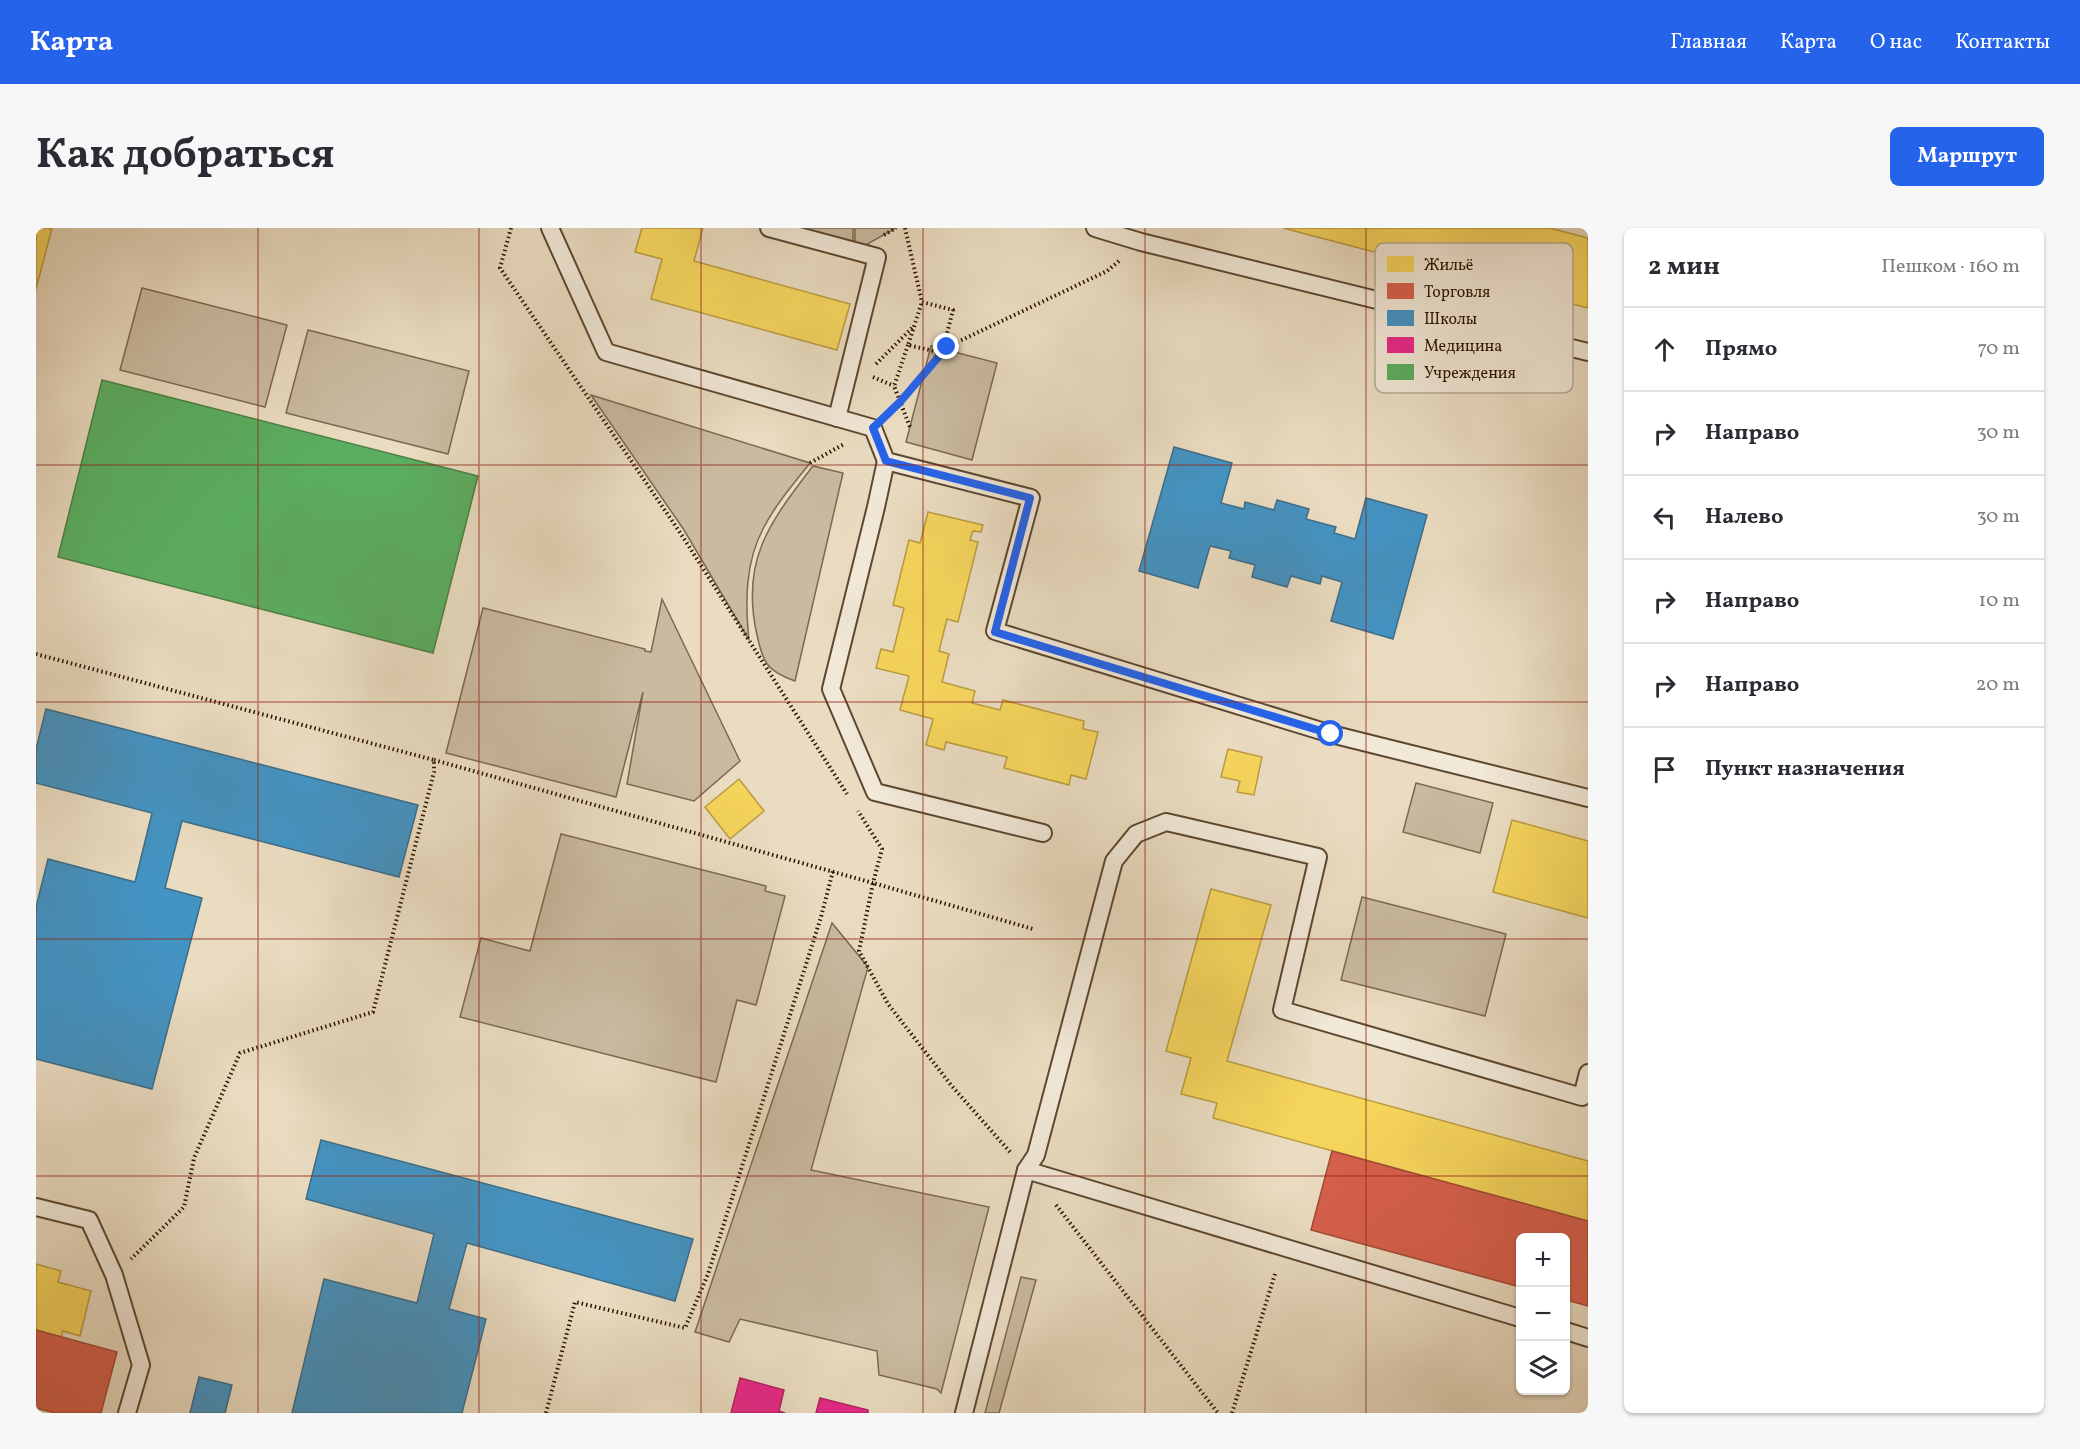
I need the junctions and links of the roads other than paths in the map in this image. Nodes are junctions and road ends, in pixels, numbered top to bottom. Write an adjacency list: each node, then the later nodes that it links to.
1 (550, 228): 7 (lane)
2 (770, 228): 7 (lane)
3 (1095, 228): 4 (lane)
4 (1375, 300)
5 (1573, 348): 6 (lane)
6 (1588, 352)
7 (837, 418): 8 (lane)
8 (886, 461): 9 (lane); 10 (lane)
9 (1588, 798)
10 (1043, 833)
11 (1588, 1072): 12 (lane)
12 (1026, 1170): 14 (lane); 18 (lane)
13 (36, 1207): 17 (lane)
14 (1516, 1316)
15 (1570, 1332): 16 (lane)
16 (1588, 1338)
17 (127, 1413)
18 (964, 1413)

